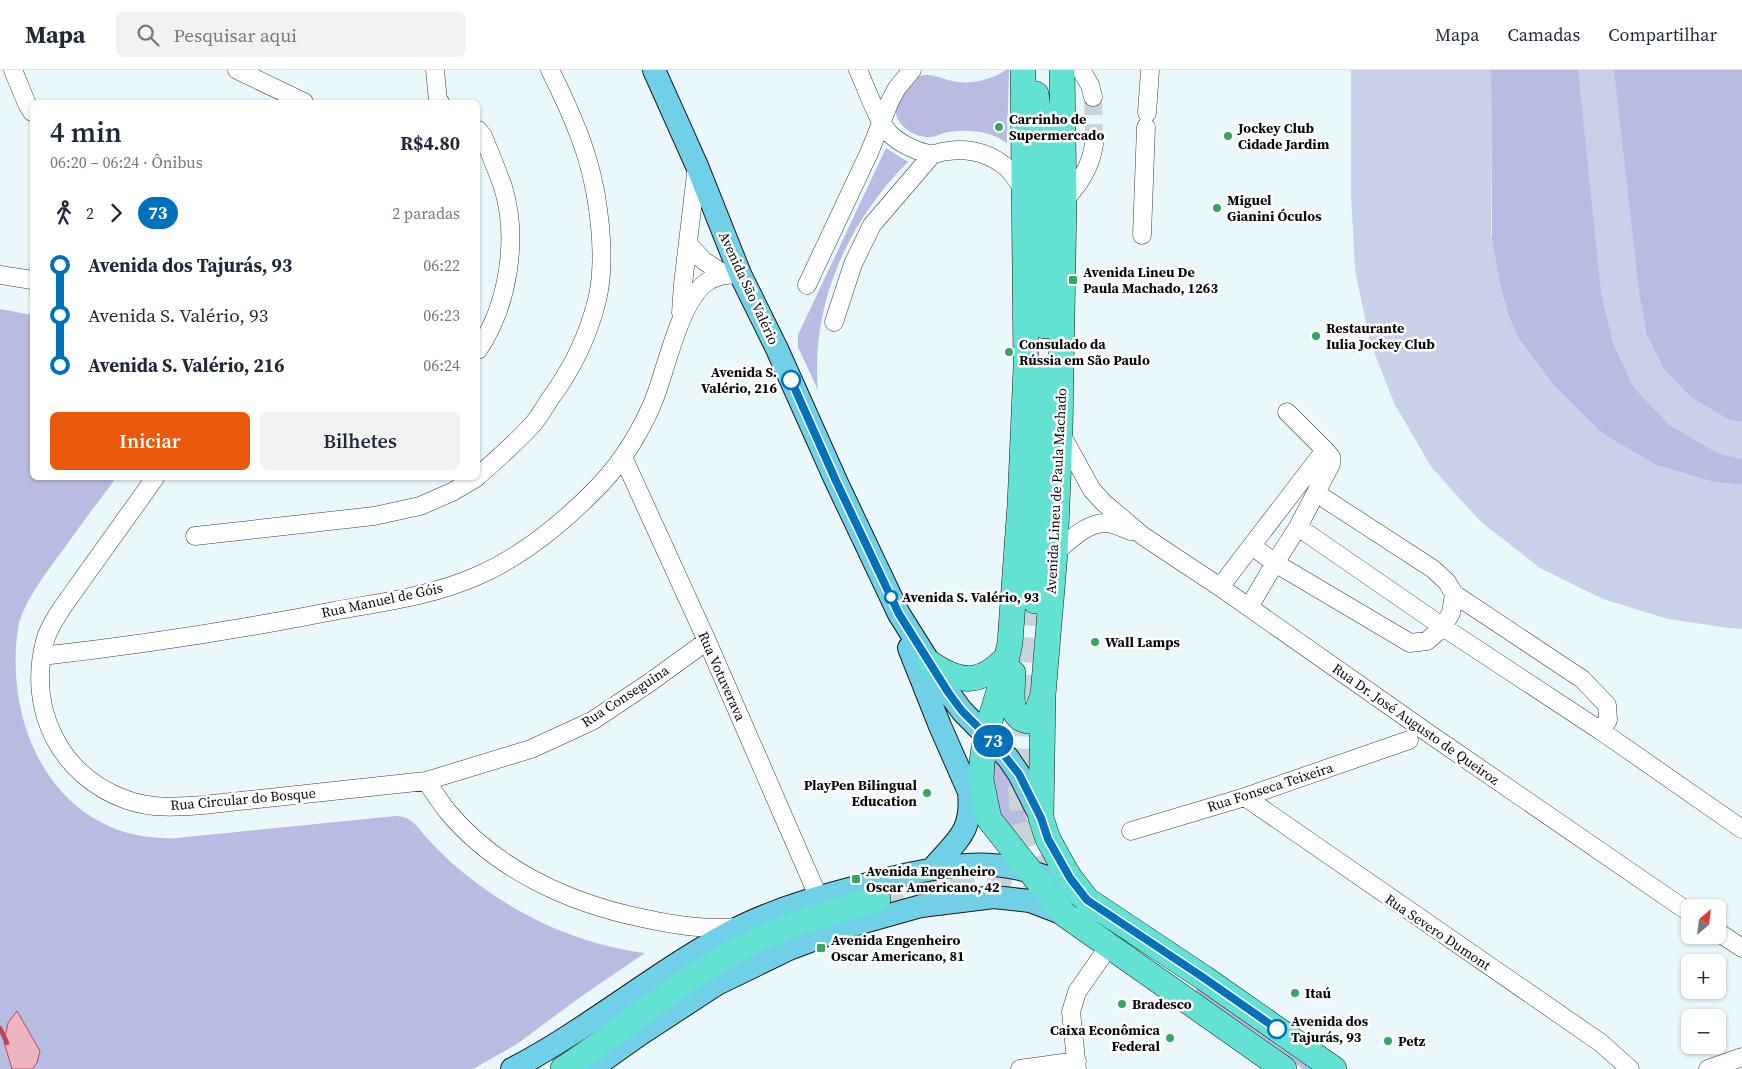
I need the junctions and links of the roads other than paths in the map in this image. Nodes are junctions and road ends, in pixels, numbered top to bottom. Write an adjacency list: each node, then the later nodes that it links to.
1 (13, 70): 16 (street)
2 (236, 70): 14 (street)
3 (435, 70): 15 (street)
4 (550, 70): 38 (street)
5 (654, 70): 22 (main road, Avenida São Valério)
6 (858, 70): 17 (street)
7 (912, 70): 17 (street)
8 (1023, 70): 23 (highway)
9 (1033, 70): 20 (highway)
10 (1060, 70): 20 (highway); 24 (highway, Avenida Lineu de Paula Machado)
11 (1081, 70): 13 (street)
12 (1150, 70): 25 (street)
13 (1093, 97)
14 (300, 100)
15 (439, 100)
16 (30, 109)
17 (882, 122): 21 (street); 30 (street)
18 (480, 132): 33 (street)
19 (1094, 144): 24 (street)
20 (1043, 146): 50 (highway)
21 (932, 155): 23 (street); 31 (street)
22 (697, 166): 26 (street, Rua Manuel de Góis); 27 (main road, Avenida São Valério)
23 (1024, 192): 55 (highway)
24 (1064, 201): 35 (highway, Avenida Lineu de Paula Machado)
25 (1142, 235)
26 (688, 244): 27 (street); 32 (street, Rua Manuel de Góis)
27 (732, 274): 32 (street, Rua Manuel de Góis); 52 (main road, Avenida São Valério)
28 (0, 275): 29 (street)
29 (30, 280)
30 (807, 286)
31 (834, 322)
32 (680, 324): 37 (street, Rua Manuel de Góis)
33 (480, 347)
34 (1287, 412): 36 (street)
35 (1060, 432): 44 (street); 46 (highway, Avenida Lineu de Paula Machado)
36 (1325, 450): 41 (street); 45 (street)
37 (623, 457): 54 (street, Rua Votuverava); 56 (street, Rua Manuel de Góis)
38 (480, 474)
39 (154, 480): 56 (street, Rua Circular do Bosque)
40 (472, 480): 43 (street)
41 (1316, 493): 42 (street); 49 (street)
42 (1298, 527): 47 (street); 53 (street)
43 (195, 536)
44 (1143, 536): 46 (street); 48 (street, Rua Dr. José Augusto de Queiroz)
45 (1252, 546): 47 (street); 48 (street)
46 (1055, 553): 58 (highway, Avenida Lineu de Paula Machado)
47 (1275, 562): 51 (street); 53 (street)
48 (1220, 587): 51 (street, Rua Dr. José Augusto de Queiroz)
49 (1454, 594): 53 (street); 59 (street)
50 (1035, 601)
51 (1249, 607): 76 (street, Rua Dr. José Augusto de Queiroz)
52 (899, 614): 57 (main road, Avenida São Valério); 63 (main road, Avenida São Valério)
53 (1443, 627): 59 (street)
54 (706, 641): 62 (street, Rua Conseguina); 72 (street, Rua Votuverava)
55 (1009, 650): 57 (highway); 58 (highway); 60 (highway)
56 (42, 656): 62 (street, Rua Circular do Bosque)
57 (930, 662): 60 (main road, Avenida São Valério)
58 (1043, 695): 65 (highway, Avenida Lineu de Paula Machado)
59 (1601, 731): 67 (street)
60 (986, 734): 65 (main road, Avenida São Valério); 66 (highway)
61 (1409, 740): 64 (street, Rua Fonseca Teixeira)
62 (426, 781): 78 (street)
63 (969, 792): 66 (main road, Avenida São Valério); 70 (main road)
64 (1245, 797): 68 (street, Rua Fonseca Teixeira); 92 (street, Rua Severo Dumont)
65 (1041, 818): 75 (highway, Avenida Lineu de Paula Machado)
66 (988, 819): 71 (highway)
67 (1742, 828)
68 (1131, 832)
69 (977, 864): 70 (main road); 71 (main road); 74 (main road)
70 (933, 868): 72 (main road)
71 (1038, 875): 75 (main road); 77 (highway)
72 (818, 896): 79 (main road)
73 (878, 899): 87 (highway)
74 (980, 899): 77 (main road); 88 (main road)
75 (1087, 900): 91 (highway, Avenida Lineu de Paula Machado)
76 (1681, 907)
77 (1064, 914): 81 (highway)
78 (676, 925): 79 (street); 83 (street)
79 (741, 927): 83 (main road)
80 (1726, 937): 82 (street)
81 (1108, 946): 85 (street); 90 (highway)
82 (1742, 948)
83 (692, 954): 86 (main road)
84 (1742, 1057): 93 (street)
85 (1077, 1065): 89 (street)
86 (512, 1069)
87 (562, 1069)
88 (591, 1069)
89 (1020, 1069)
90 (1284, 1069)
91 (1334, 1069)
92 (1630, 1069)
93 (1708, 1069)

